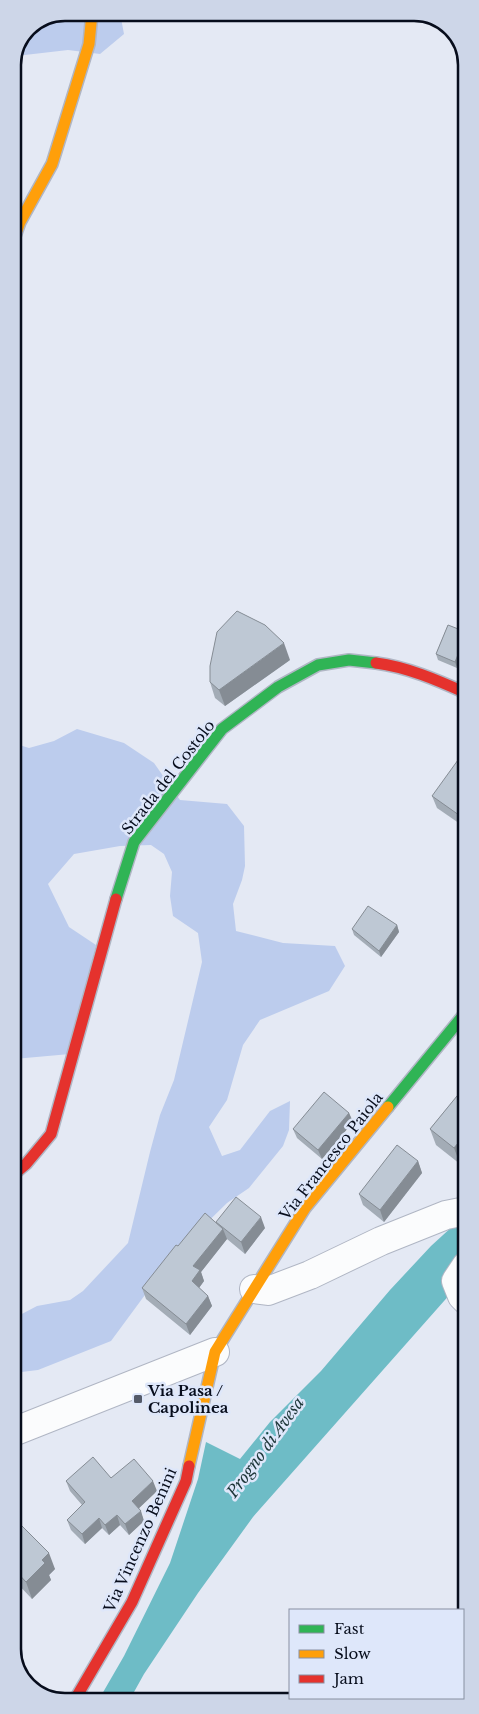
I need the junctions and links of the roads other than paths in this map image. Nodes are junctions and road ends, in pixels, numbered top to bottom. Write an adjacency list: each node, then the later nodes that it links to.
1 (91, 21): 2 (street)
2 (21, 220)
3 (458, 689): 5 (street, Strada del Costolo)
4 (458, 1022): 7 (street, Via Francesco Paiola)
5 (21, 1168)
6 (458, 1213): 7 (street)
7 (254, 1289): 8 (street, Via Francesco Paiola)
8 (215, 1352): 9 (street); 10 (street, Via Vincenzo Benini)
9 (21, 1429)
10 (79, 1693)

